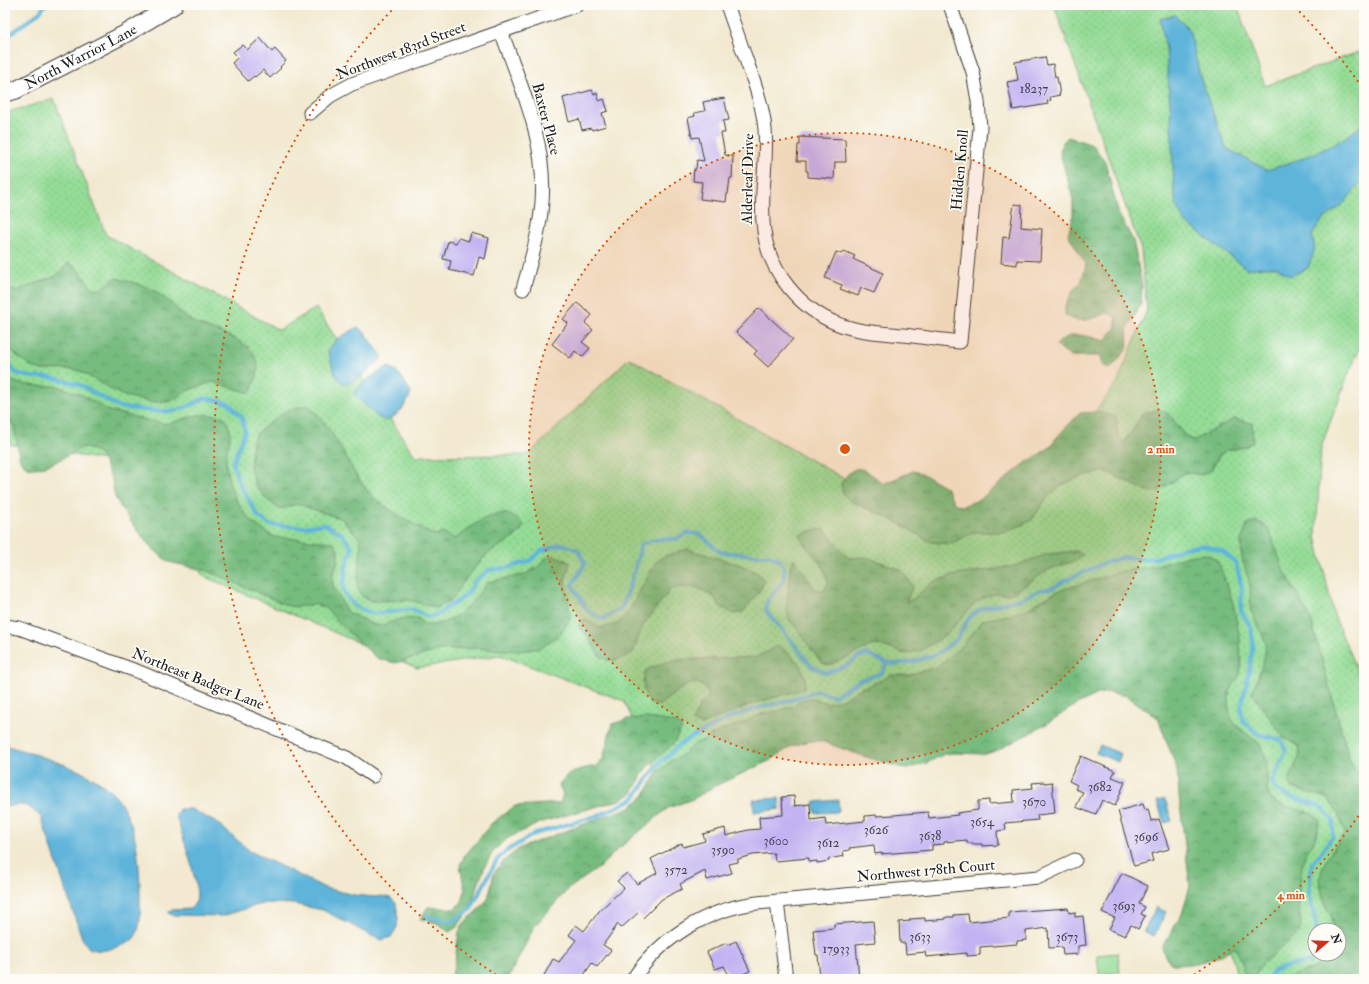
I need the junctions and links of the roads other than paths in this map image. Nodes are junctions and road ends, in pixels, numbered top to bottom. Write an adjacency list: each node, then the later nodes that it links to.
1 (174, 5): 6 (street, North Warrior Lane)
2 (577, 5): 5 (street, Northwest 183rd Street)
3 (727, 5): 9 (street, Alderleaf Drive)
4 (950, 5): 9 (street, Hidden Knoll)
5 (501, 32): 7 (street, Northwest 183rd Street); 8 (street, Baxter Place)
6 (5, 93)
7 (310, 113)
8 (523, 288)
9 (960, 342)
10 (5, 626): 11 (street, Northeast Badger Lane)
11 (373, 776)
12 (1075, 860): 13 (street, Northwest 178th Court)
13 (777, 901): 14 (street, Northwest 178th Court); 15 (street)
14 (633, 979)
15 (786, 979)

